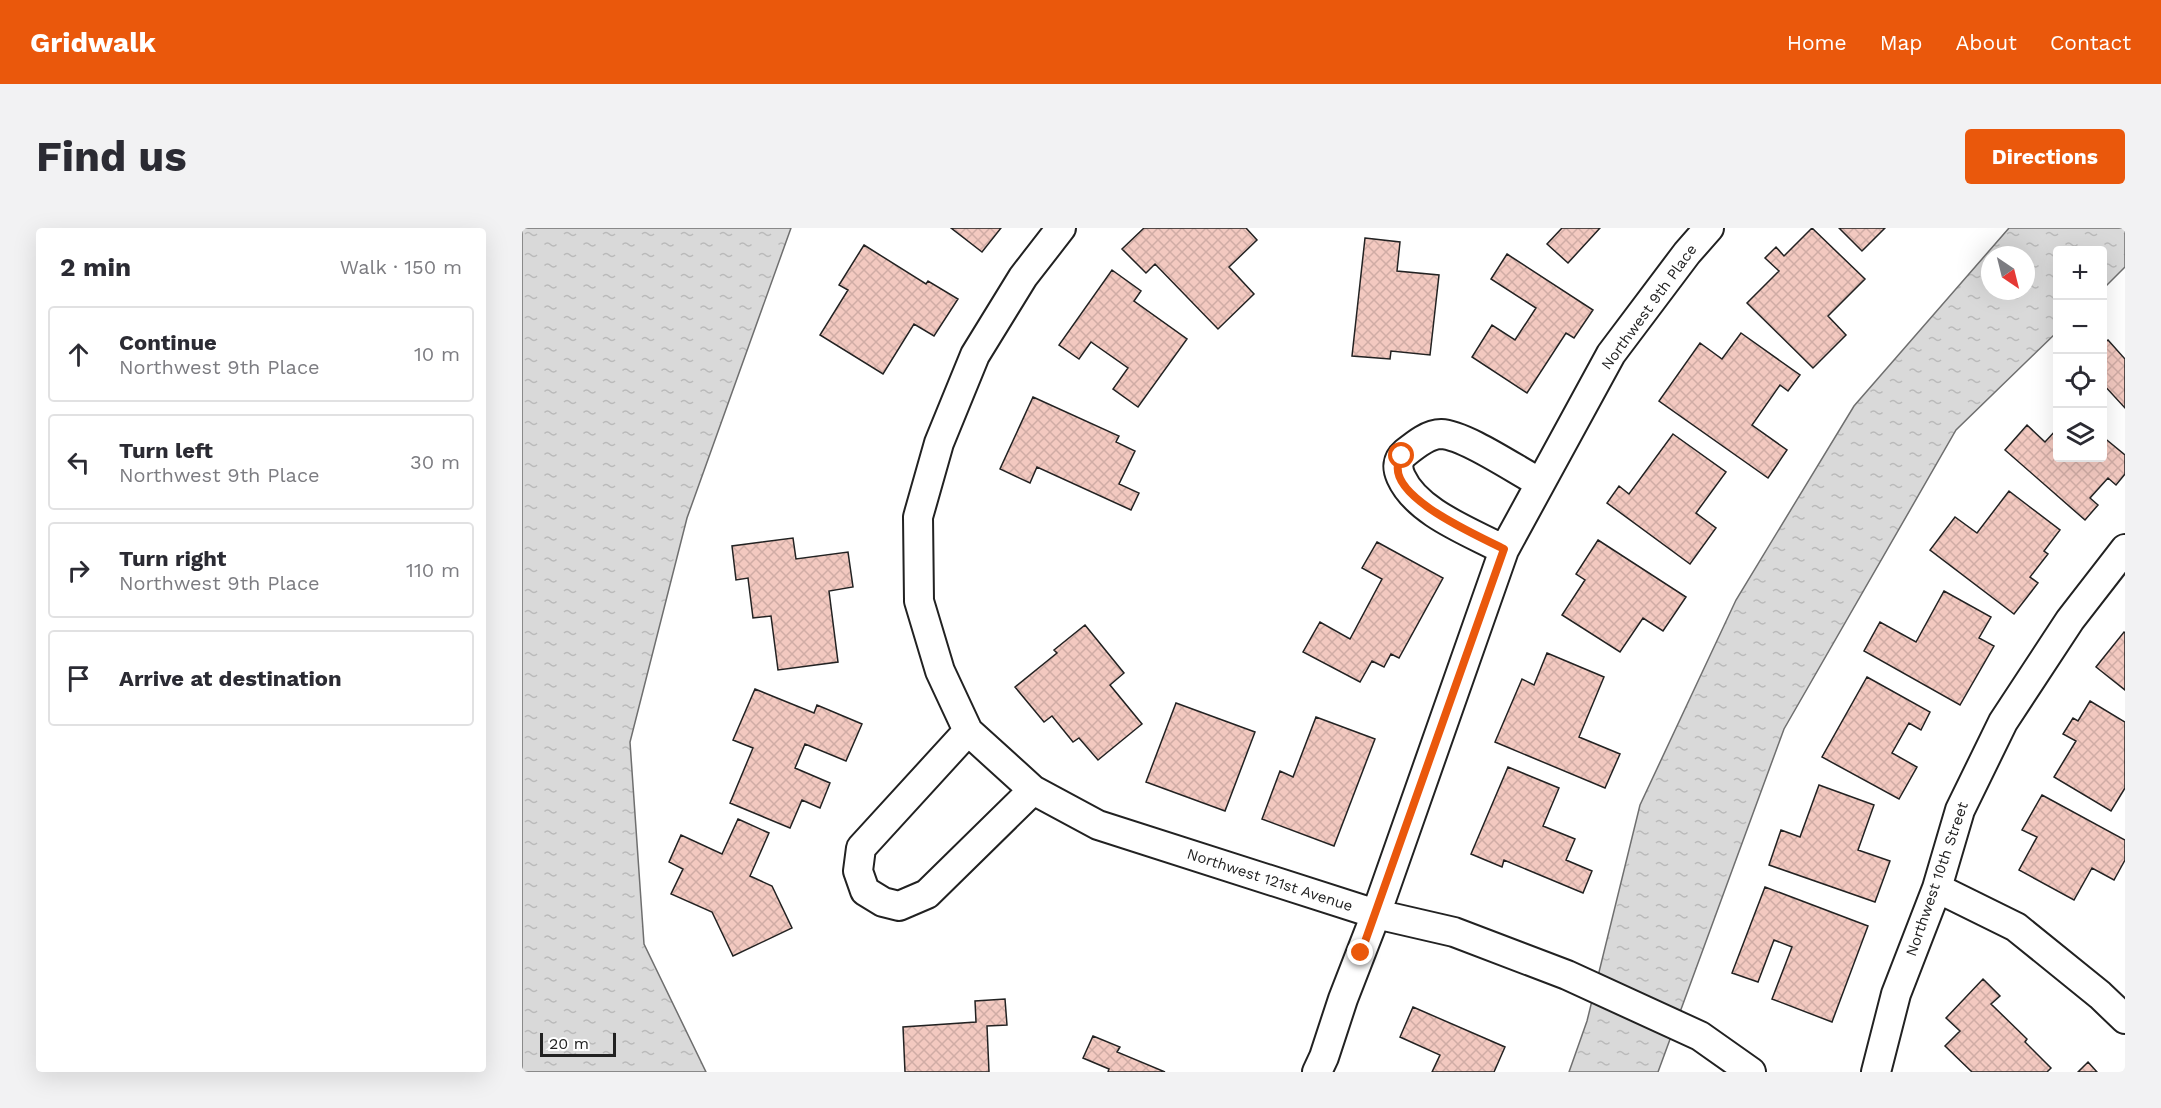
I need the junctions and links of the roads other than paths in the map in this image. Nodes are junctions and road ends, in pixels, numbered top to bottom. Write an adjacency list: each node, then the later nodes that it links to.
1 (1061, 228): 6 (street)
2 (1709, 228): 3 (street, Northwest 9th Place)
3 (1539, 482): 4 (street, Northwest 9th Place); 4 (street)
4 (1504, 549): 9 (street, Northwest 9th Place)
5 (2125, 549): 8 (street, Northwest 10th Street)
6 (968, 732): 7 (street, Northwest 121st Avenue); 7 (street)
7 (1033, 790): 9 (street, Northwest 121st Avenue)
8 (1937, 888): 10 (street); 13 (street, Northwest 10th Street)
9 (1376, 914): 11 (street, Northwest 9th Place); 12 (street, Northwest 121st Avenue)
10 (2125, 1019)
11 (1317, 1072)
12 (1751, 1072)
13 (1876, 1072)

